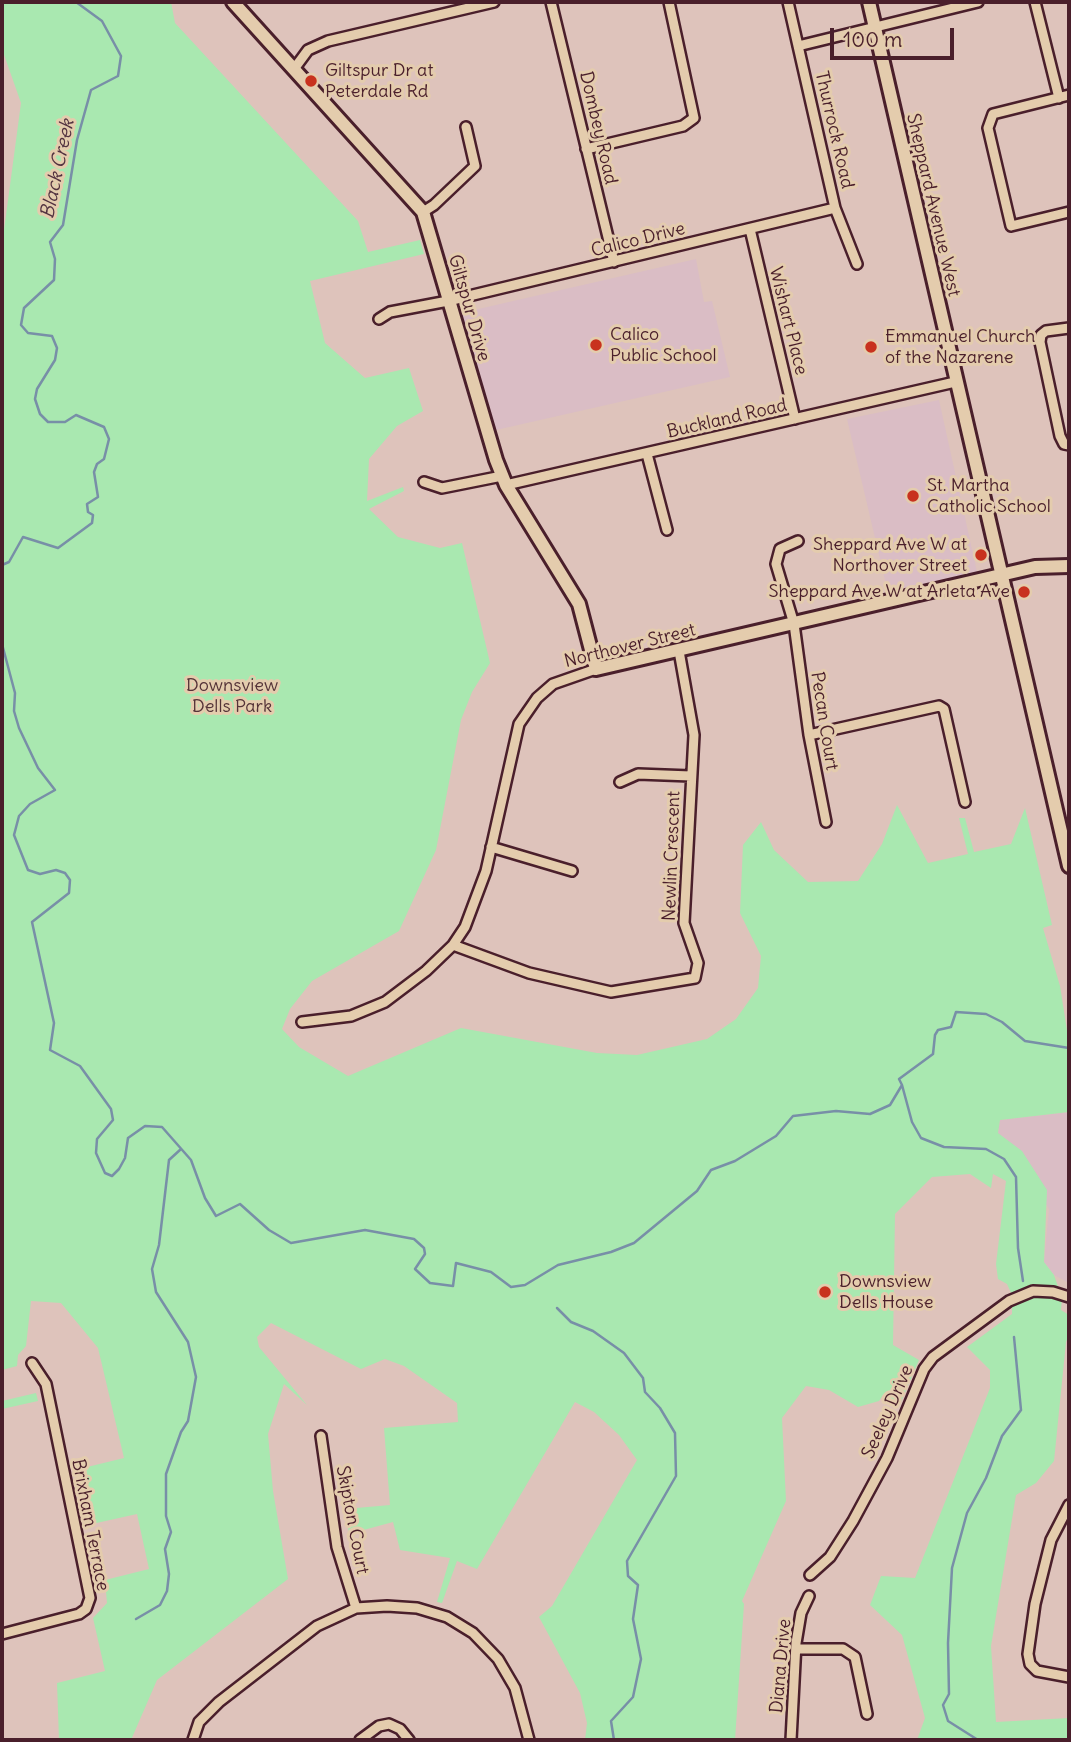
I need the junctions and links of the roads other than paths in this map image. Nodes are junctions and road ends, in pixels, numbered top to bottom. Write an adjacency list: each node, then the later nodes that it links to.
1 (233, 2): 12 (street, Giltspur Drive)
2 (494, 2): 12 (street)
3 (551, 2): 16 (street, Dombey Road)
4 (669, 2): 16 (street)
5 (788, 2): 11 (street, Thurrock Road)
6 (869, 2): 10 (street, Sheppard Avenue West)
7 (978, 2): 9 (street)
8 (1035, 2): 14 (street)
9 (960, 4): 10 (street)
10 (875, 29): 11 (street); 26 (street, Sheppard Avenue West)
11 (798, 46): 17 (street, Thurrock Road)
12 (294, 69): 18 (street, Giltspur Drive)
13 (1069, 95): 14 (street)
14 (1059, 98): 19 (street)
15 (466, 127): 18 (street)
16 (586, 149): 21 (street, Dombey Road)
17 (835, 208): 20 (street, Calico Drive); 22 (street, Thurrock Road)
18 (423, 212): 23 (street, Giltspur Drive)
19 (1069, 212)
20 (750, 229): 21 (street, Calico Drive); 27 (street, Wishart Place)
21 (614, 262): 23 (street, Calico Drive)
22 (857, 264)
23 (449, 301): 24 (street, Calico Drive); 30 (street, Giltspur Drive)
24 (379, 319)
25 (1069, 328): 28 (street)
26 (955, 382): 27 (street, Buckland Road); 35 (street, Sheppard Avenue West)
27 (795, 419): 29 (street, Buckland Road)
28 (1069, 445)
29 (648, 454): 30 (street, Buckland Road); 32 (street)
30 (504, 481): 31 (street, Buckland Road); 38 (street, Giltspur Drive)
31 (424, 482)
32 (667, 530)
33 (798, 541): 36 (street, Pecan Court)
34 (1069, 566): 35 (street, Northover Street)
35 (1000, 576): 36 (street, Northover Street); 45 (street, Sheppard Avenue West)
36 (794, 624): 37 (street, Northover Street); 39 (street, Pecan Court)
37 (679, 651): 38 (street, Northover Street); 40 (street, Newlin Crescent)
38 (596, 669): 44 (street, Northover Street)
39 (809, 735): 42 (street); 43 (street, Pecan Court)
40 (691, 776): 41 (street); 47 (street, Newlin Crescent)
41 (620, 782)
42 (965, 802)
43 (826, 822)
44 (491, 847): 46 (street); 47 (street, Northover Street)
45 (1069, 866)
46 (572, 871)
47 (453, 945): 48 (street, Northover Street)
48 (302, 1022)
49 (1069, 1297): 53 (street, Seeley Drive)
50 (32, 1363): 56 (street, Brixham Terrace)
51 (321, 1436): 55 (street, Skipton Court)
52 (1069, 1505): 58 (street)
53 (810, 1575)
54 (809, 1596): 57 (street, Diana Drive)
55 (356, 1608): 60 (street); 63 (street)
56 (2, 1634)
57 (796, 1649): 59 (street); 64 (street, Diana Drive)
58 (1069, 1677)
59 (867, 1714)
60 (193, 1740)
61 (360, 1740): 62 (street)
62 (409, 1740)
63 (529, 1740)
64 (791, 1740)

